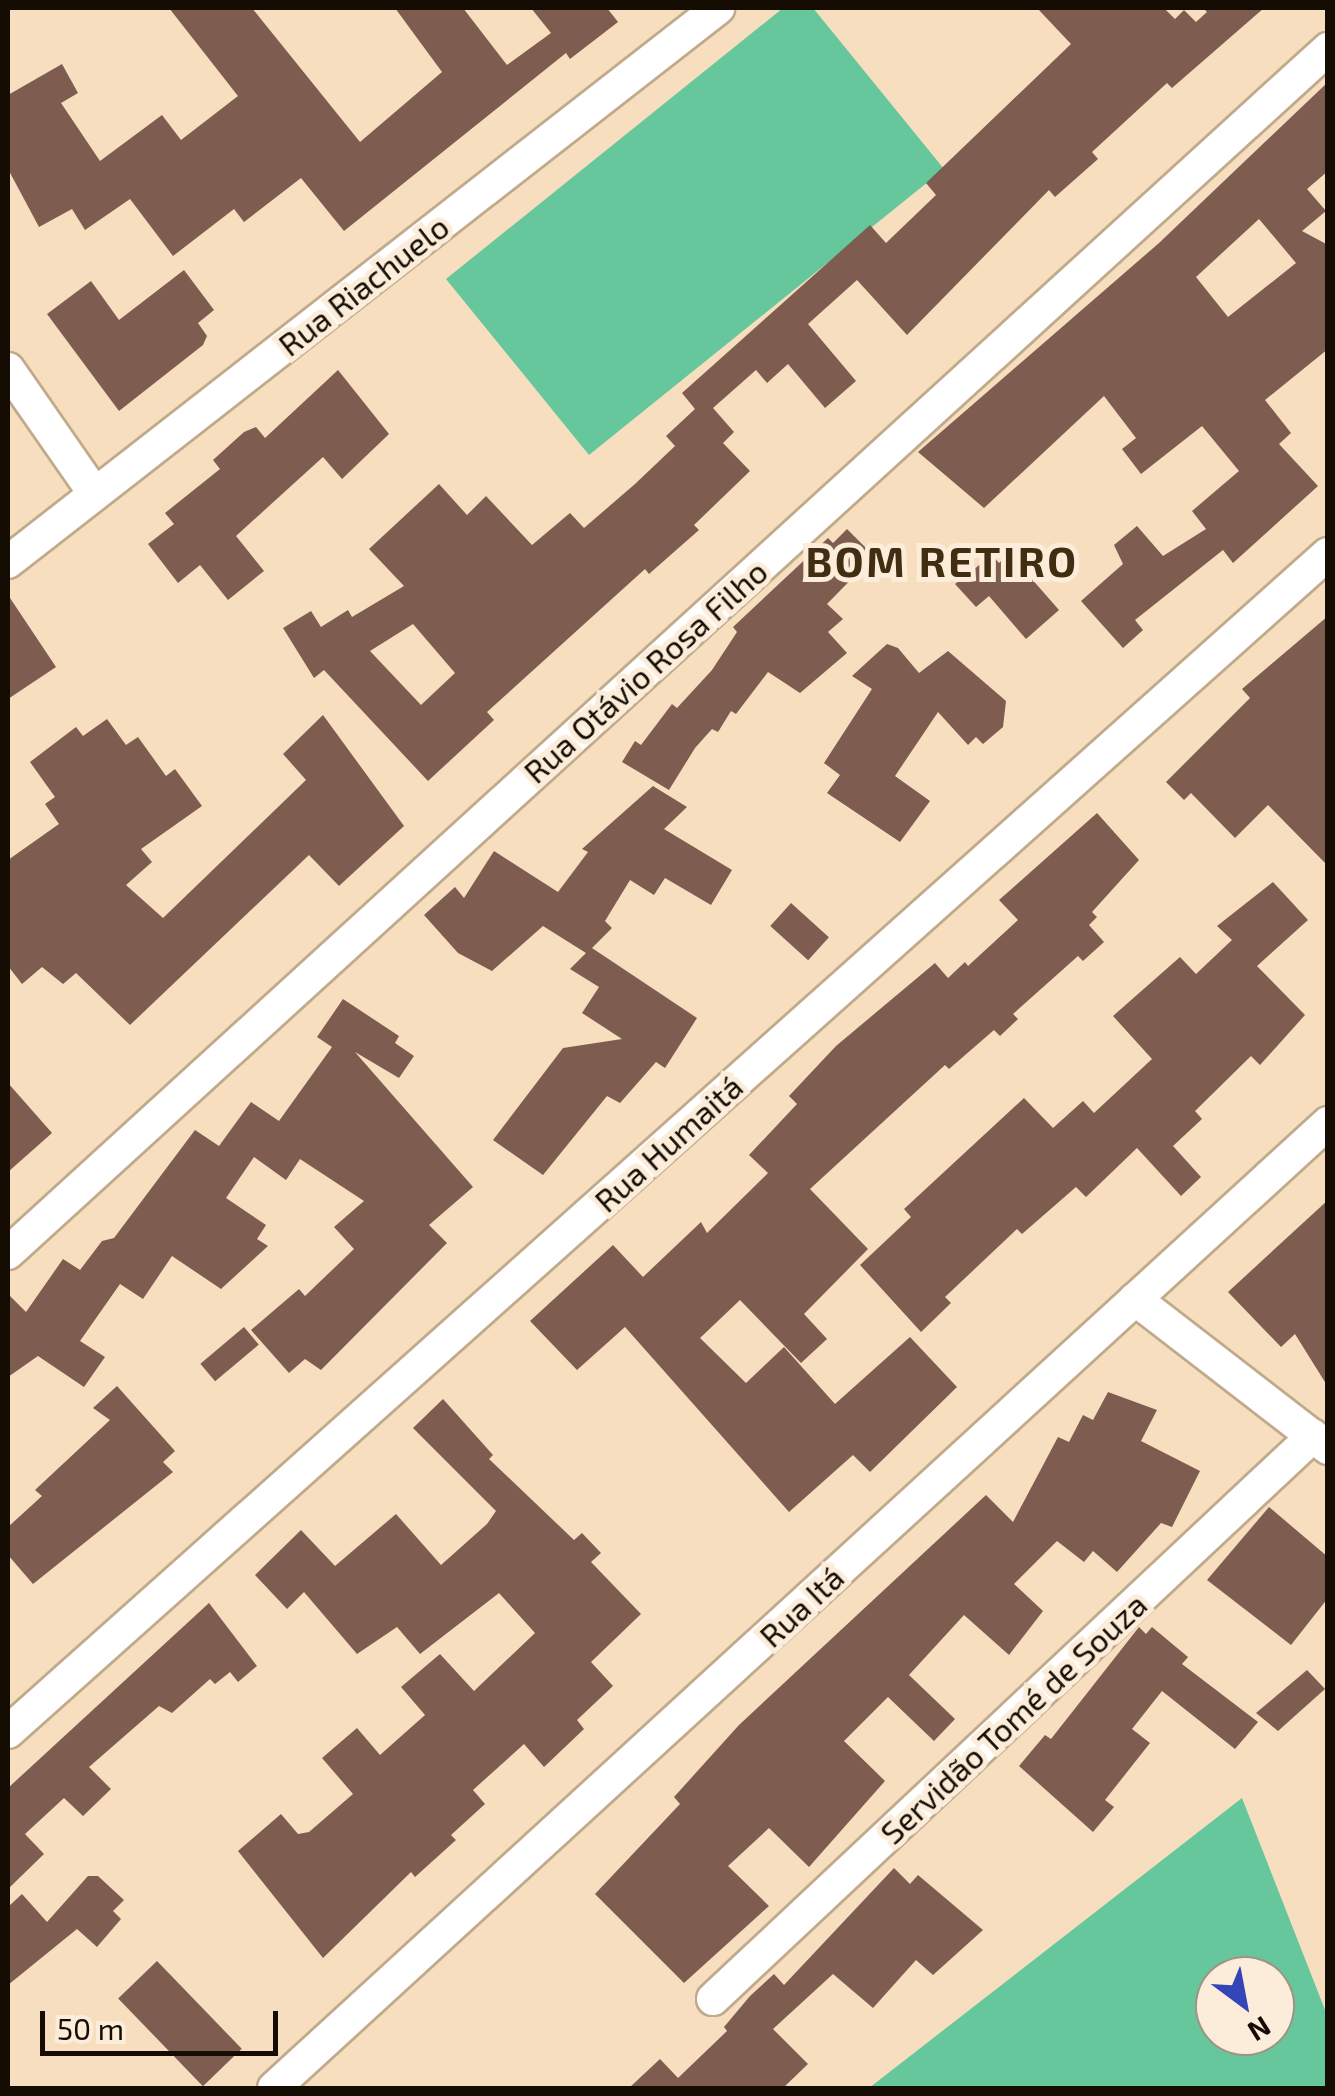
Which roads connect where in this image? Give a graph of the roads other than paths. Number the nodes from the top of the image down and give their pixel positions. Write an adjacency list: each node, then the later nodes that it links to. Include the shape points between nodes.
1 (718, 8): 4 (street, Rua Riachuelo)
2 (1328, 49): 8 (street, Rua Otávio Rosa Filho)
3 (8, 369): 4 (street)
4 (94, 494): 6 (street, Rua Riachuelo)
5 (1328, 554): 11 (street, Rua Humaitá)
6 (8, 562)
7 (1328, 1123): 9 (street, Rua Itá)
8 (8, 1253)
9 (1134, 1300): 10 (street); 13 (street, Rua Itá)
10 (1320, 1442): 12 (street, Servidão Tomé de Souza)
11 (8, 1732)
12 (713, 1999)
13 (274, 2088)

